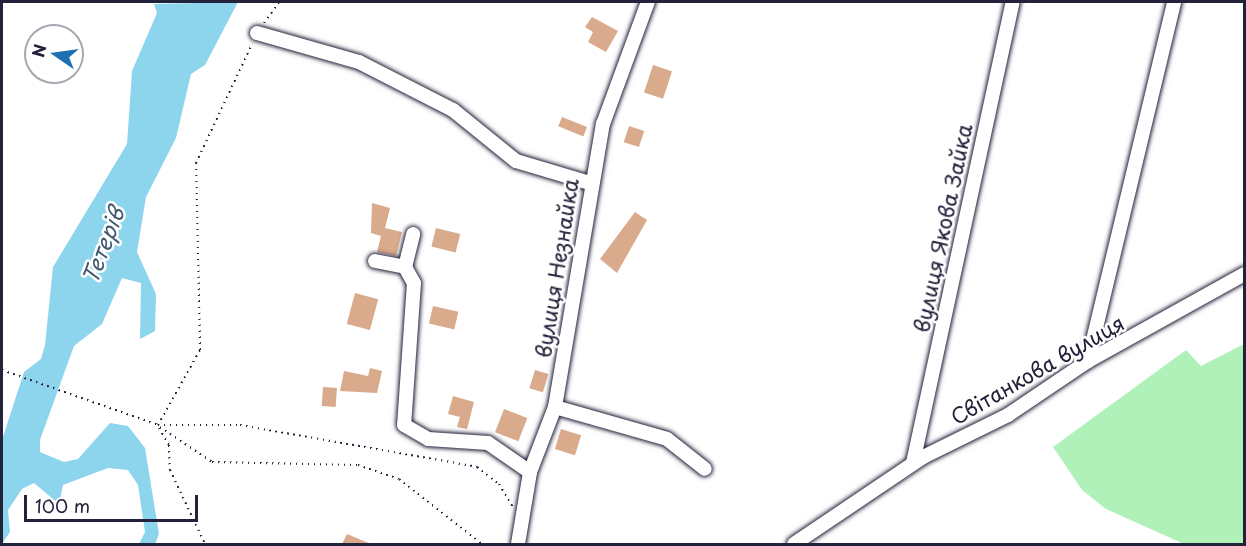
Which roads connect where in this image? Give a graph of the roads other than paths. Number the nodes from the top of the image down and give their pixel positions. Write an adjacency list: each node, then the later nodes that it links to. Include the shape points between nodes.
1 (648, 2): 5 (street, вулиця Незнайка, via 603,124)
2 (1013, 2): 12 (street, вулиця Якова Зайка)
3 (1174, 2): 10 (street)
4 (257, 33): 5 (street, via 359,62 453,110 516,161)
5 (590, 183): 11 (street, вулиця Незнайка)
6 (413, 234): 8 (street)
7 (375, 261): 8 (street)
8 (405, 267): 14 (street, via 414,290 404,425 428,439 488,443)
9 (1245, 274): 10 (street, Світанкова вулиця)
10 (1088, 361): 12 (street, Світанкова вулиця, via 1008,415)
11 (555, 406): 13 (street, via 667,439); 14 (street, вулиця Незнайка)
12 (913, 463): 16 (street, Світанкова вулиця)
13 (705, 469)
14 (530, 472): 15 (street, вулиця Незнайка)
15 (518, 544)
16 (794, 544)

